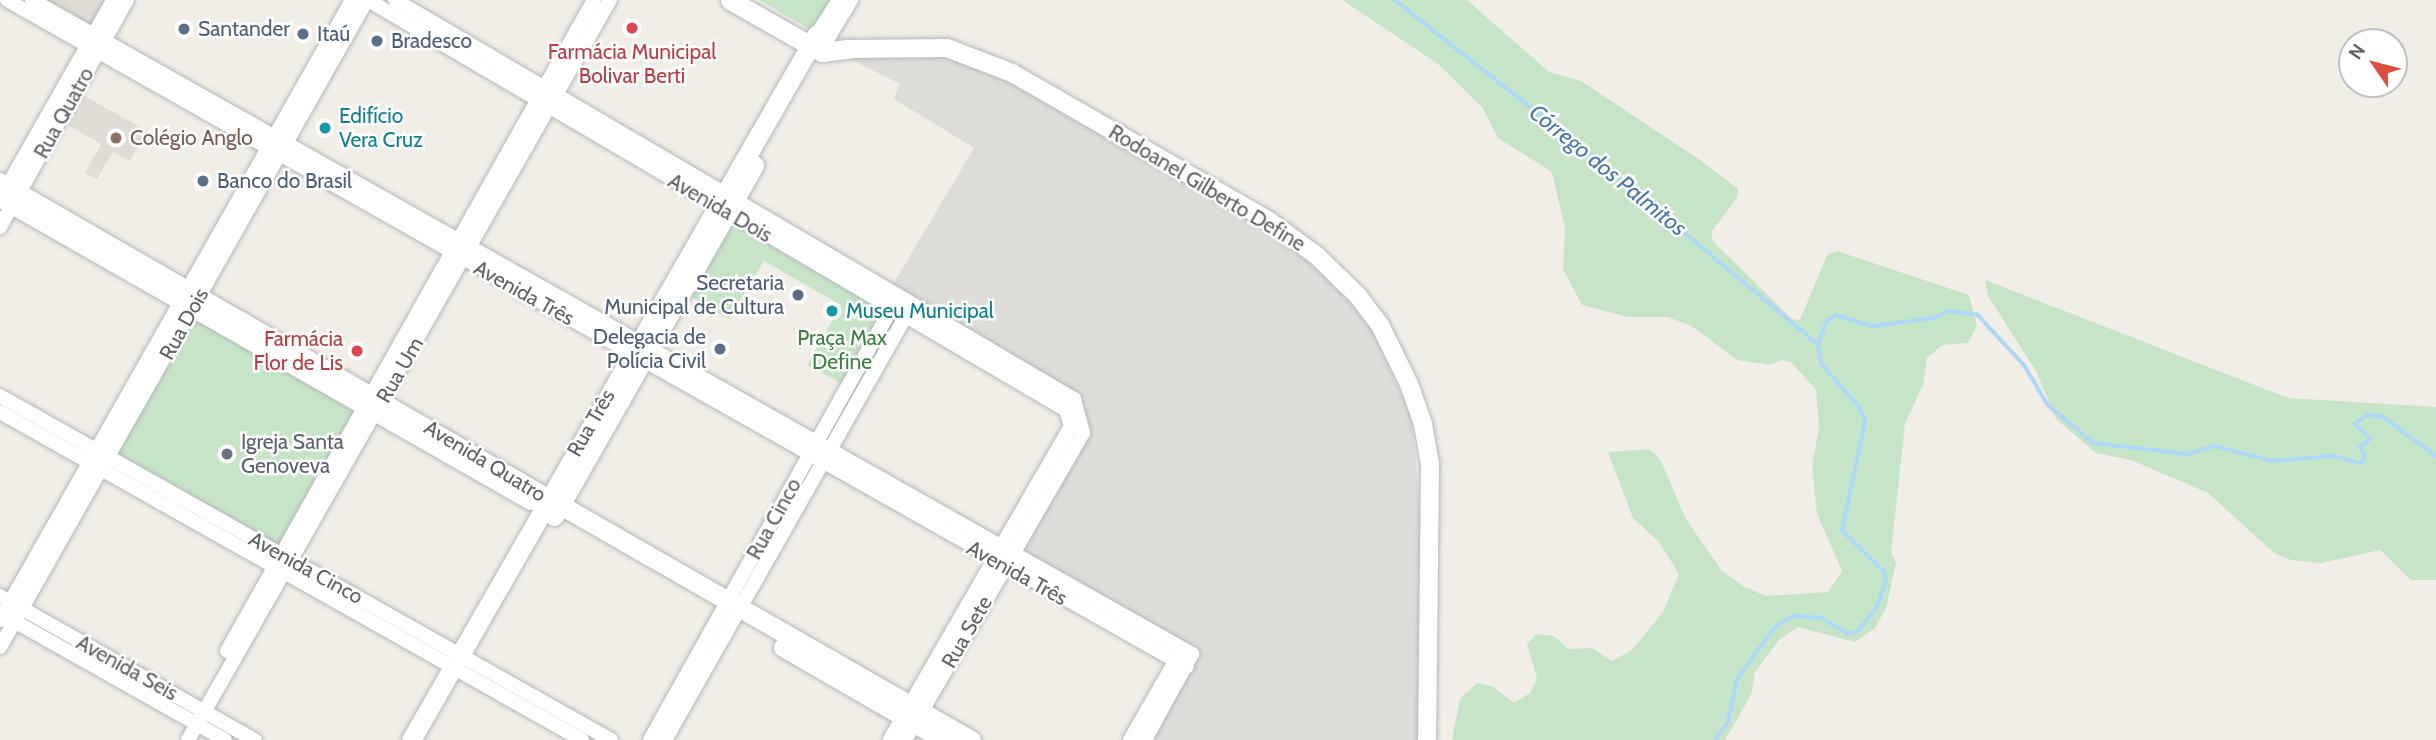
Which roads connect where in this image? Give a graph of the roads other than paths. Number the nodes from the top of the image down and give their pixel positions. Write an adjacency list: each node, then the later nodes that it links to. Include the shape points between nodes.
1 (8, 0): 14 (street, Avenida Três)
2 (32, 0): 14 (street, Avenida Três)
3 (113, 0): 14 (street, Rua Quatro)
4 (128, 0): 14 (street, Rua Quatro)
5 (352, 0): 18 (street, Rua Dois)
6 (368, 0): 17 (street, Avenida Dois); 18 (street, Rua Dois)
7 (395, 0): 17 (street, Avenida Dois)
8 (594, 0): 17 (street, Rua Um)
9 (610, 0): 17 (street, Rua Um)
10 (730, 0): 15 (main road)
11 (757, 0): 15 (main road)
12 (839, 0): 15 (street, Rua Três)
13 (851, 0): 15 (street, Rua Três)
14 (96, 43): 18 (street, Avenida Três); 19 (street, Rua Quatro)
15 (819, 43): 16 (main road, Rodoanel Gilberto Define); 20 (main road, Rua Três)
16 (848, 49): 61 (street, Rodoanel Gilberto Define, via 947,48 1012,73 1268,220 1317,256 1358,296 1401,365 1423,424 1430,464)
17 (546, 97): 20 (street, Avenida Dois); 22 (street, Rua Um)
18 (278, 146): 22 (street, Avenida Três); 23 (street, Rua Dois)
19 (6, 194): 21 (street, Rua Quatro); 23 (street, Avenida Quatro)
20 (725, 203): 24 (street, Avenida Dois); 26 (main road, Rua Três)
21 (0, 226)
22 (461, 250): 26 (street, Avenida Três); 28 (street, Rua Um)
23 (191, 300): 28 (street, Avenida Quatro); 33 (street, Rua Dois)
24 (894, 303): 25 (street, Avenida Dois); 31 (street)
25 (909, 311): 30 (street, Avenida Dois); 32 (street, Rua Cinco)
26 (640, 351): 31 (street, Avenida Três); 32 (street, Avenida Três); 34 (main road, Rua Três)
27 (0, 396): 33 (street, Avenida Cinco)
28 (373, 404): 34 (street, Avenida Quatro); 36 (street, Rua Um)
29 (0, 412): 33 (street, Avenida Cinco)
30 (1073, 416): 35 (street, Rua Sete, via 1083,433 1058,461)
31 (818, 442): 32 (street, Avenida Três)
32 (821, 456): 35 (street, Avenida Três); 37 (street, Avenida Três); 38 (street, Rua Cinco)
33 (99, 460): 36 (street, Avenida Cinco); 39 (street, Rua Dois)
34 (551, 507): 38 (main road, Avenida Quatro); 42 (main road, Rua Três)
35 (1007, 549): 37 (street, Rua Sete); 41 (street, Avenida Três)
36 (281, 563): 42 (street, Avenida Cinco); 44 (street, Rua Um)
37 (999, 563): 41 (street, Avenida Três); 45 (street, Rua Sete)
38 (731, 610): 43 (street, Rua Cinco); 45 (main road, Avenida Quatro)
39 (7, 611): 40 (street, Rua Dois); 44 (street, Avenida Seis)
40 (0, 648)
41 (1184, 658): 59 (street); 60 (street)
42 (462, 664): 51 (main road, Rua Três); 52 (main road, Rua Três); 53 (street, Avenida Cinco); 54 (street, Avenida Cinco)
43 (675, 709): 55 (street, Rua Cinco); 56 (street, Rua Cinco)
44 (197, 715): 47 (street, Rua Um); 48 (street, Rua Um); 49 (street, Avenida Seis); 50 (street, Avenida Seis)
45 (911, 719): 46 (main road, Avenida Quatro); 57 (street, Rua Sete); 58 (main road, Avenida Quatro)
46 (969, 739)
47 (178, 740)
48 (188, 740)
49 (225, 740)
50 (255, 740)
51 (411, 740)
52 (425, 740)
53 (582, 740)
54 (611, 740)
55 (650, 740)
56 (665, 740)
57 (890, 740)
58 (944, 740)
59 (1130, 740)
60 (1145, 740)
61 (1427, 740)

